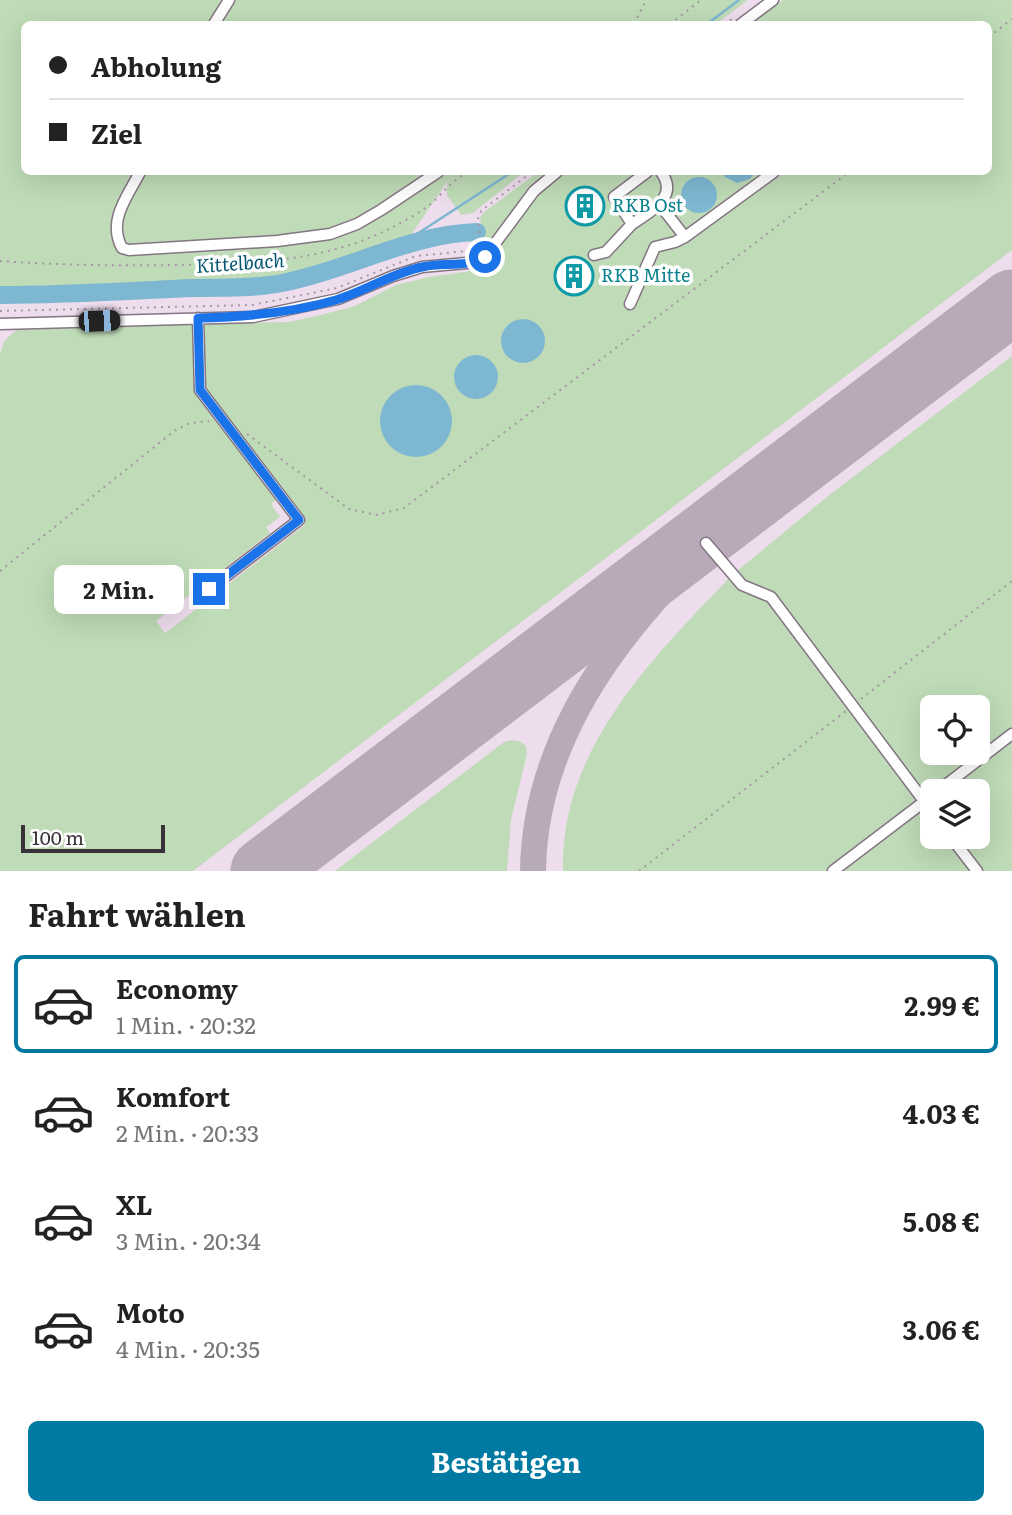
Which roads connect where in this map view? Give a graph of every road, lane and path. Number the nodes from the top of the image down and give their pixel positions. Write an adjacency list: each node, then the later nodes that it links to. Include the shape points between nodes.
1 (229, 0): 6 (lane)
2 (646, 0): 7 (path)
3 (701, 0): 8 (path)
4 (773, 0): 9 (lane)
5 (1012, 19): 10 (path)
6 (216, 21)
7 (636, 21)
8 (674, 21)
9 (745, 21)
10 (992, 35)
11 (138, 175): 12 (lane, via 116,223 118,241 129,250 330,234 357,224)
12 (434, 175)
13 (463, 175): 20 (path)
14 (528, 175): 26 (path, via 481,211 478,250 416,256 337,288 252,304)
15 (553, 175): 27 (lane, via 534,191 477,262 422,267 338,299 275,313)
16 (643, 175): 22 (lane, via 614,197)
17 (663, 175): 21 (lane, via 667,194)
18 (770, 175): 23 (lane)
19 (845, 175): 30 (path, via 404,508 377,514 349,509)
20 (435, 200)
21 (660, 205): 22 (lane); 23 (lane)
22 (632, 225): 24 (lane, via 606,252)
23 (685, 237): 25 (lane, via 655,247)
24 (594, 256)
25 (631, 304)
26 (0, 311)
27 (198, 318): 28 (lane); 29 (lane, via 200,390)
28 (0, 324)
29 (225, 423): 32 (path, via 198,421 174,430); 34 (lane, via 299,520)
30 (241, 430)
31 (706, 544): 35 (lane, via 742,585 771,597)
32 (0, 571)
33 (1012, 581): 35 (path)
34 (209, 589)
35 (852, 706): 38 (lane); 41 (path)
36 (1012, 734): 37 (lane)
37 (954, 779)
38 (920, 788)
39 (920, 804): 42 (lane)
40 (960, 849): 43 (lane)
41 (639, 871)
42 (833, 871)
43 (976, 871)

